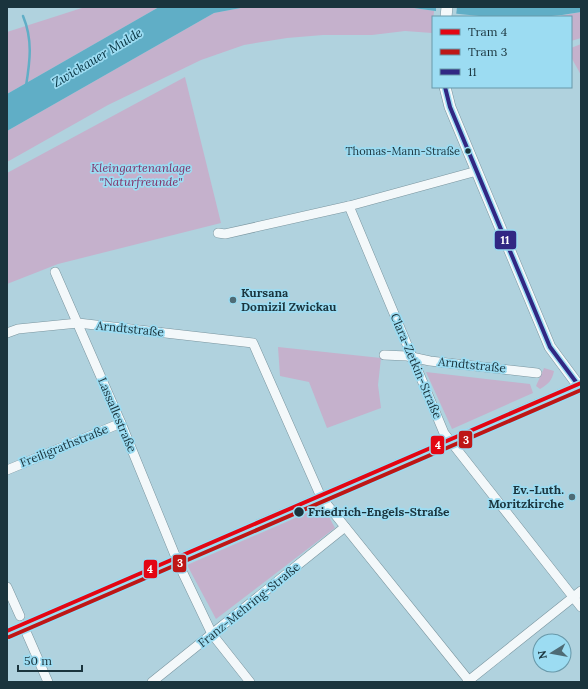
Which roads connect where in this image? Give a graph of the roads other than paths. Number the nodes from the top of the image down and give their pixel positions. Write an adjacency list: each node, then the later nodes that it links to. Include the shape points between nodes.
1 (445, 88): 2 (main road, via 450,107)
2 (477, 171): 3 (street); 11 (main road, via 550,347)
3 (349, 206): 4 (street, via 225,234); 9 (street, Clara-Zetkin-Straße)
4 (218, 233)
5 (55, 272): 6 (street, Lassallestraße)
6 (78, 323): 7 (street, Arndtstraße); 12 (street, Lassallestraße); 15 (street, Arndtstraße, via 253,343)
7 (7, 332)
8 (384, 355): 9 (street, Arndtstraße)
9 (412, 357): 10 (street, Arndtstraße); 13 (street, Clara-Zetkin-Straße)
10 (537, 372)
11 (580, 386): 13 (street)
12 (121, 423): 14 (street, Freiligrathstraße); 17 (street, Lassallestraße)
13 (450, 442): 15 (street); 21 (street, Clara-Zetkin-Straße)
14 (7, 470)
15 (321, 497): 16 (street); 17 (street)
16 (345, 527): 26 (street, Franz-Mehring-Straße); 30 (street)
17 (177, 560): 24 (street)
18 (181, 569): 26 (street)
19 (7, 587): 23 (street)
20 (581, 591): 21 (street)
21 (574, 597): 22 (street, Clara-Zetkin-Straße); 30 (street)
22 (581, 606)
23 (20, 616)
24 (7, 633)
25 (27, 634): 27 (street)
26 (212, 634): 28 (street, Franz-Mehring-Straße); 29 (street)
27 (48, 682)
28 (152, 682)
29 (250, 682)
30 (468, 682)

